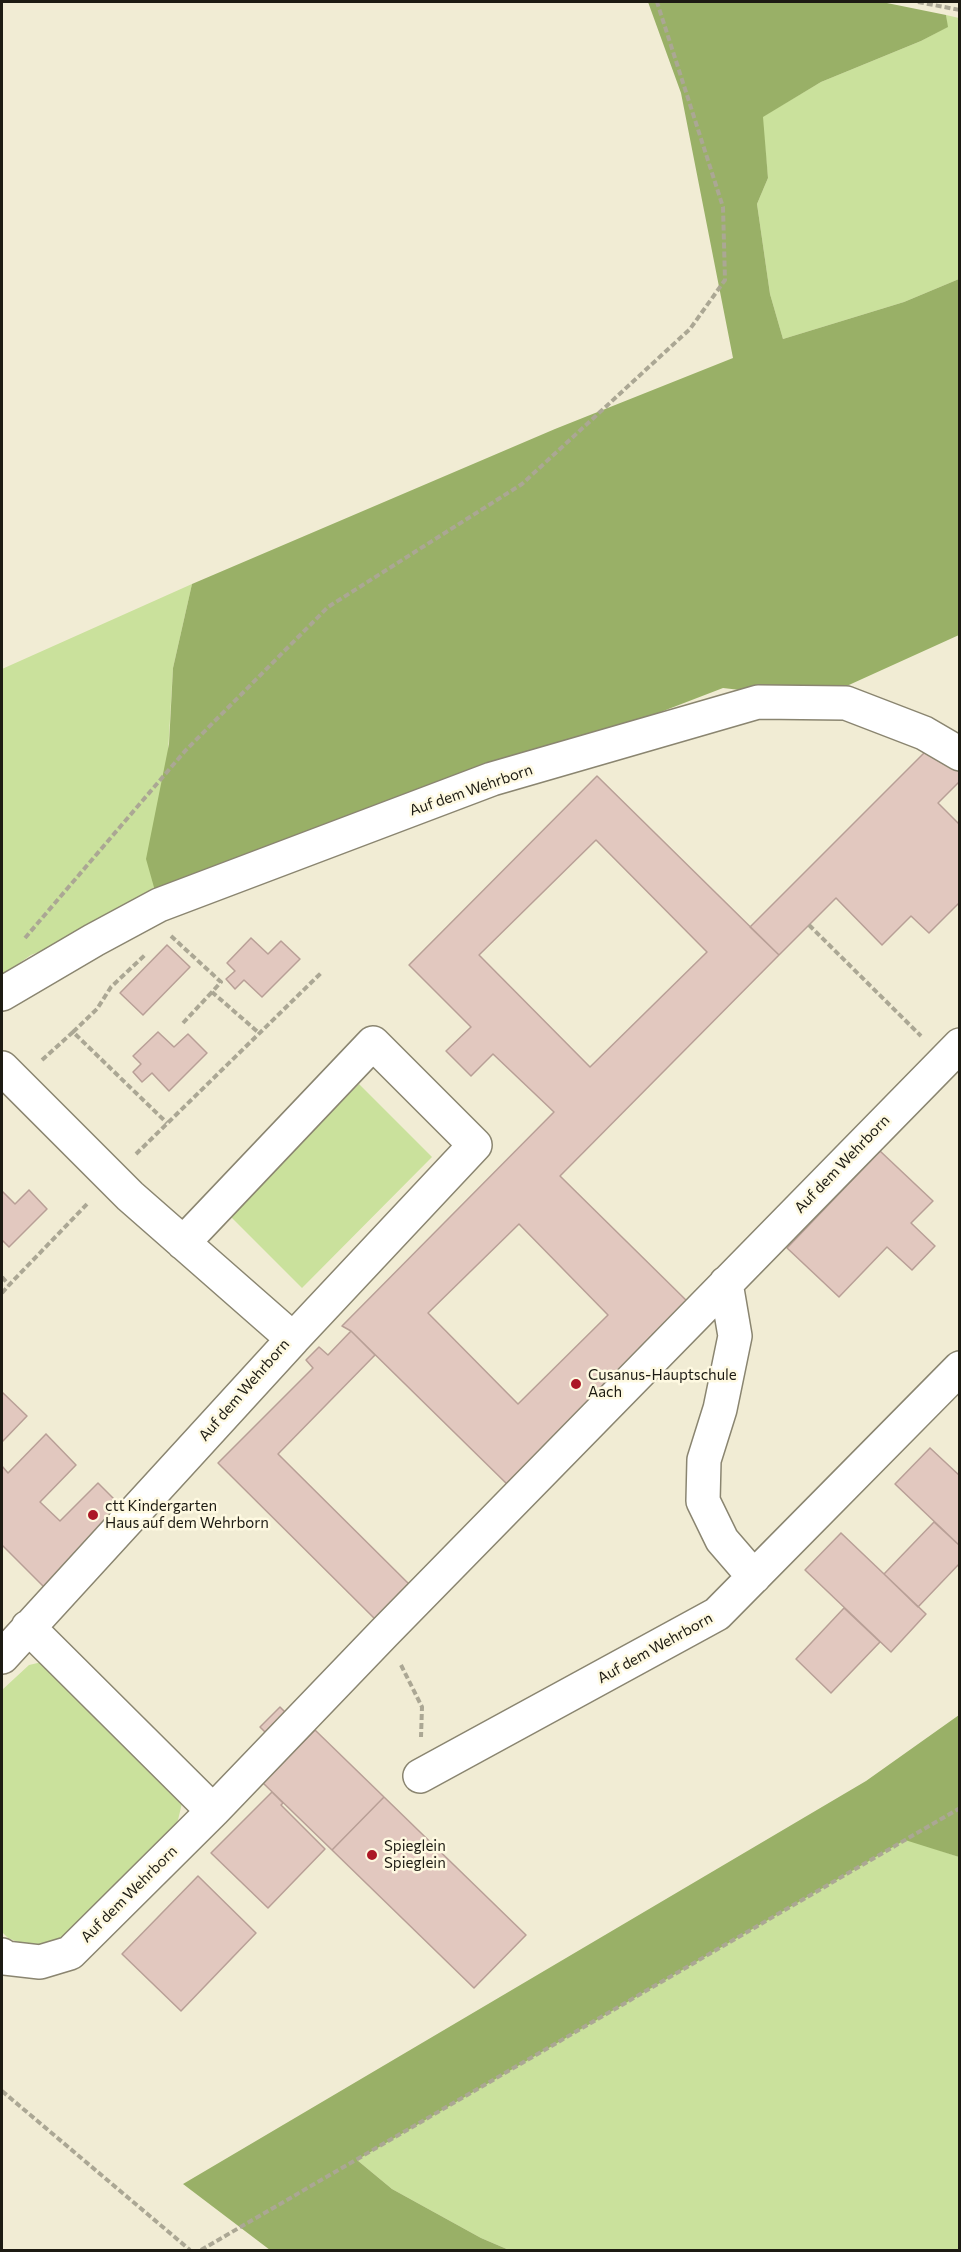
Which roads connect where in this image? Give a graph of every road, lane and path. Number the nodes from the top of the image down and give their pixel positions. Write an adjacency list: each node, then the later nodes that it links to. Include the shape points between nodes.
1 (657, 2): 7 (path, via 723,207 725,280 690,329 522,484 328,607 184,751)
2 (918, 2): 3 (path)
3 (960, 10)
4 (960, 754): 11 (street, Auf dem Wehrborn, via 924,733 846,703 758,702 492,779 159,905)
5 (808, 926): 15 (path)
6 (169, 933): 10 (path, via 221,982)
7 (24, 939)
8 (152, 949): 13 (path, via 111,987 97,1009)
9 (322, 972): 14 (path)
10 (212, 992): 12 (path); 14 (path)
11 (2, 994)
12 (183, 1023)
13 (73, 1032): 16 (path); 17 (path)
14 (259, 1034): 17 (path)
15 (952, 1053): 21 (street, Auf dem Wehrborn)
16 (9, 1075): 18 (street, Auf dem Wehrborn)
17 (167, 1123): 18 (path)
18 (112, 1178): 19 (street, Auf dem Wehrborn); 22 (path)
19 (183, 1243): 24 (street, Auf dem Wehrborn); 24 (street, via 373,1043 475,1145)
20 (2, 1278): 22 (path)
21 (726, 1283): 26 (street, via 735,1336 720,1409 704,1460 703,1501 722,1540); 28 (street, Auf dem Wehrborn)
22 (9, 1285): 23 (path)
23 (2, 1293)
24 (293, 1339): 27 (street, Auf dem Wehrborn)
25 (960, 1368): 26 (street, Auf dem Wehrborn)
26 (754, 1577): 30 (street, Auf dem Wehrborn, via 717,1614)
27 (28, 1627): 29 (street, Auf dem Wehrborn); 32 (street)
28 (384, 1633): 30 (path, via 422,1707); 32 (street, Auf dem Wehrborn)
29 (2, 1657)
30 (420, 1776)
31 (960, 1808): 36 (path)
32 (213, 1811): 33 (street, Auf dem Wehrborn, via 70,1953 40,1962)
33 (2, 1955)
34 (2, 2091): 35 (path)
35 (190, 2250)
36 (201, 2250)

